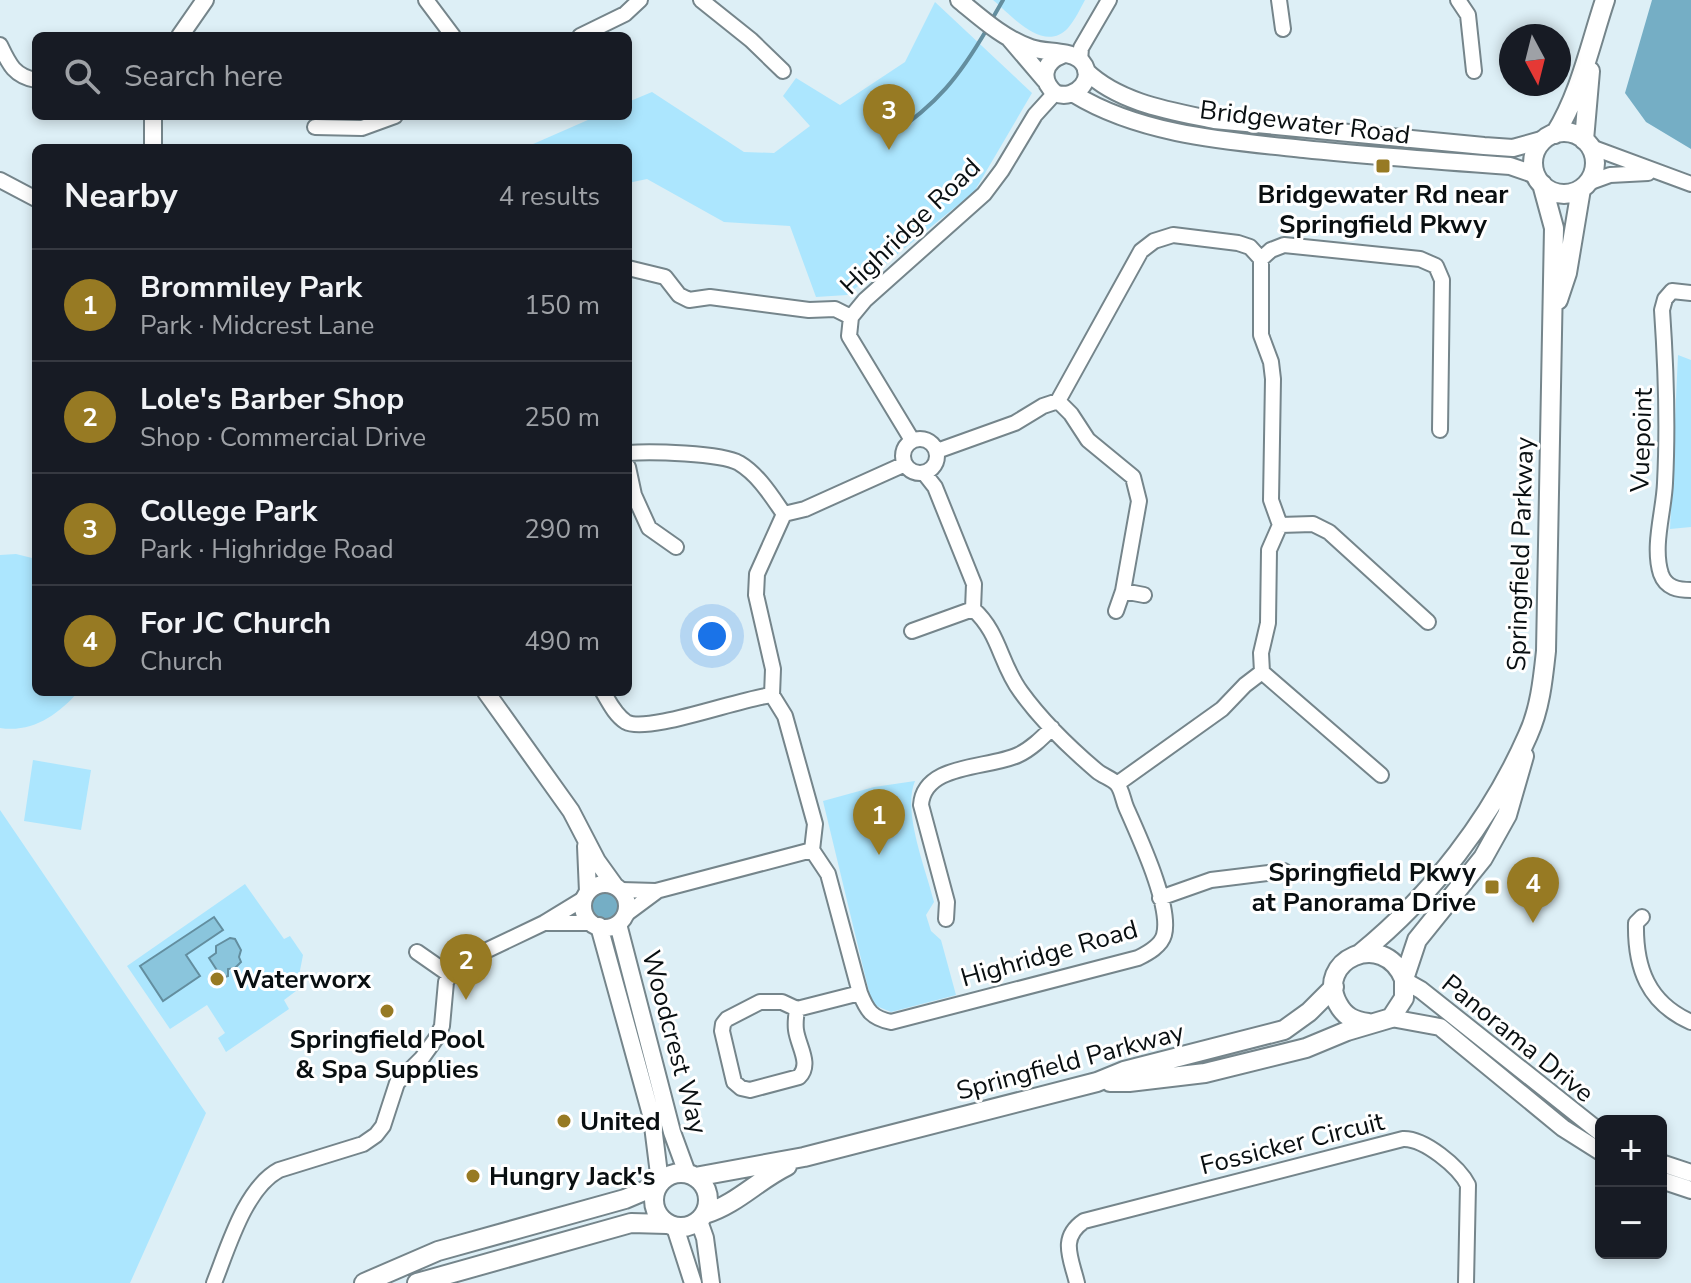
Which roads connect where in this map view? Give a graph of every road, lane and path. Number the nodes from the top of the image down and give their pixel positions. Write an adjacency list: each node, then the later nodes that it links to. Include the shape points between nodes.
1 (205, 0): 11 (street)
2 (426, 0): 12 (street)
3 (640, 0): 13 (street, via 625,14)
4 (701, 0): 17 (street)
5 (1109, 0): 16 (street)
6 (1279, 0): 10 (street)
7 (1458, 0): 18 (street, via 1468,15)
8 (964, 4): 14 (street, Bridgewater Road)
9 (1602, 8): 25 (main road, via 1566,117); 27 (main road, via 1590,71)
10 (1283, 29)
11 (183, 32)
12 (450, 32)
13 (588, 32)
14 (1009, 38): 16 (street, Bridgewater Road); 20 (street, Bridgewater Road)
15 (0, 45): 19 (street, via 9,66)
16 (1076, 58): 20 (street, via 1050,61 1045,73); 21 (street, via 1084,85); 25 (street, Bridgewater Road, via 1098,83 1130,98 1214,120 1513,148)
17 (783, 71)
18 (1474, 71)
19 (32, 79)
20 (1050, 86): 21 (street); 37 (street, Highridge Road, via 984,194)
21 (1074, 94): 30 (street, Bridgewater Road, via 1148,125 1235,142 1510,166)
22 (153, 120): 26 (street)
23 (384, 120): 24 (street, via 362,128)
24 (315, 127)
25 (1550, 136): 27 (main road, via 1567,133); 30 (main road, via 1534,158)
26 (153, 144)
27 (1587, 144): 28 (street); 32 (main road, via 1595,165)
28 (1656, 173): 31 (street); 32 (street, via 1610,175)
29 (0, 180): 33 (street)
30 (1539, 180): 32 (main road, via 1560,194); 38 (main road, Springfield Parkway, via 1554,228)
31 (1691, 184)
32 (1584, 186): 38 (main road, Springfield Parkway)
33 (32, 197)
34 (1261, 259): 39 (street, via 1238,243 1173,235 1154,241 1141,251); 40 (street, via 1284,245 1420,259 1436,266 1442,280); 48 (street, via 1261,335 1273,379 1271,500)
35 (632, 269): 37 (street, via 665,277 689,300 710,297 835,309)
36 (1691, 293): 50 (street, Vuepoint, via 1672,291 1662,310 1668,398 1657,558 1669,585)
37 (851, 317): 41 (street, Highridge Road, via 849,336)
38 (1552, 334): 63 (main road, Springfield Parkway, via 1546,651)
39 (1058, 401): 42 (street); 51 (street, via 1088,440 1133,477 1139,501)
40 (1440, 430)
41 (912, 440): 42 (street, via 927,439); 44 (street, via 903,451)
42 (937, 451): 45 (street, via 935,464)
43 (632, 453): 47 (street, via 655,450 737,461 754,474)
44 (905, 464): 45 (street); 47 (street)
45 (924, 473): 53 (street, via 935,487 974,584)
46 (632, 486): 49 (street, via 649,528)
47 (784, 514): 58 (street, via 757,574 759,615 773,669)
48 (1280, 525): 55 (street, via 1313,524 1329,532); 57 (street, via 1269,550)
49 (676, 547)
50 (1691, 590)
51 (1123, 591): 52 (street); 54 (street)
52 (1144, 595)
53 (973, 609): 56 (street); 62 (street, Highridge Road, via 994,632 1015,685)
54 (1116, 611)
55 (1428, 622)
56 (912, 631)
57 (1262, 672): 65 (street); 66 (street, via 1222,709)
58 (772, 695): 61 (street, via 639,726 626,722); 68 (street, via 785,716 815,824)
59 (488, 696): 64 (street)
60 (500, 696): 64 (street)
61 (606, 696)
62 (1052, 728): 66 (street, Highridge Road); 76 (street, via 1018,755 926,784 921,805 947,902)
63 (1529, 734): 80 (main road, Springfield Parkway, via 1479,825 1419,899); 82 (main road, via 1507,815 1483,858 1417,940)
64 (525, 744): 67 (street)
65 (1381, 775)
66 (1117, 784): 73 (street, Highridge Road)
67 (583, 834): 70 (street); 72 (street)
68 (812, 850): 71 (street); 84 (street, Highridge Road, via 828,874)
69 (1284, 871): 73 (street, via 1211,880)
70 (618, 888): 71 (street); 72 (street, via 601,884); 75 (street, via 627,902)
71 (656, 891): 75 (street)
72 (586, 895): 77 (street); 78 (street, via 584,912)
73 (1160, 898): 84 (street, Highridge Road, via 1164,936 1138,958 891,1022 867,1011)
74 (1642, 917): 87 (street, via 1636,923 1636,952 1648,986 1660,1002)
75 (621, 919): 78 (street, via 609,927); 95 (street, Woodcrest Way, via 672,1132)
76 (946, 919)
77 (544, 923): 78 (street); 81 (street, via 460,963)
78 (595, 925): 97 (street, Woodcrest Way, via 652,1118)
79 (417, 952): 81 (street)
80 (1361, 953): 82 (main road, via 1387,957); 83 (main road, via 1338,969)
81 (450, 975): 101 (street, via 442,1026 422,1058 397,1083 383,1126 363,1144 267,1177 253,1194)
82 (1404, 980): 86 (main road, via 1404,998); 90 (street, Panorama Drive)
83 (1334, 987): 88 (main road, via 1344,1014); 89 (main road, Springfield Parkway, via 1284,1030)
84 (860, 993): 85 (street)
85 (797, 1009): 85 (street, via 782,1002 760,1002 723,1024 734,1082 741,1088 750,1090 804,1072)
86 (1391, 1018): 88 (main road); 91 (street, Panorama Drive, via 1440,1027)
87 (1691, 1022)
88 (1368, 1023): 89 (main road, via 1306,1048 1205,1073)
89 (1097, 1082): 92 (main road, Springfield Parkway)
90 (1595, 1128)
91 (1595, 1148)
92 (804, 1157): 95 (main road, Springfield Parkway); 99 (main road, Springfield Parkway)
93 (1667, 1165): 94 (street)
94 (1691, 1173)
95 (691, 1175): 97 (main road, via 668,1176); 99 (main road, via 706,1189 708,1206)
96 (1667, 1182): 98 (street)
97 (659, 1184): 100 (main road, via 656,1213); 102 (main road, via 625,1199 438,1251)
98 (1691, 1190)
99 (702, 1217): 100 (main road, via 684,1227); 105 (street)
100 (671, 1225): 103 (main road, via 631,1223); 104 (street)
101 (214, 1283)
102 (364, 1283)
103 (417, 1283)
104 (693, 1283)
105 (711, 1283)
106 (1077, 1283): 107 (street, Fossicker Circuit, via 1068,1236 1084,1221 1413,1138 1463,1175 1468,1185)
107 (1466, 1283)

